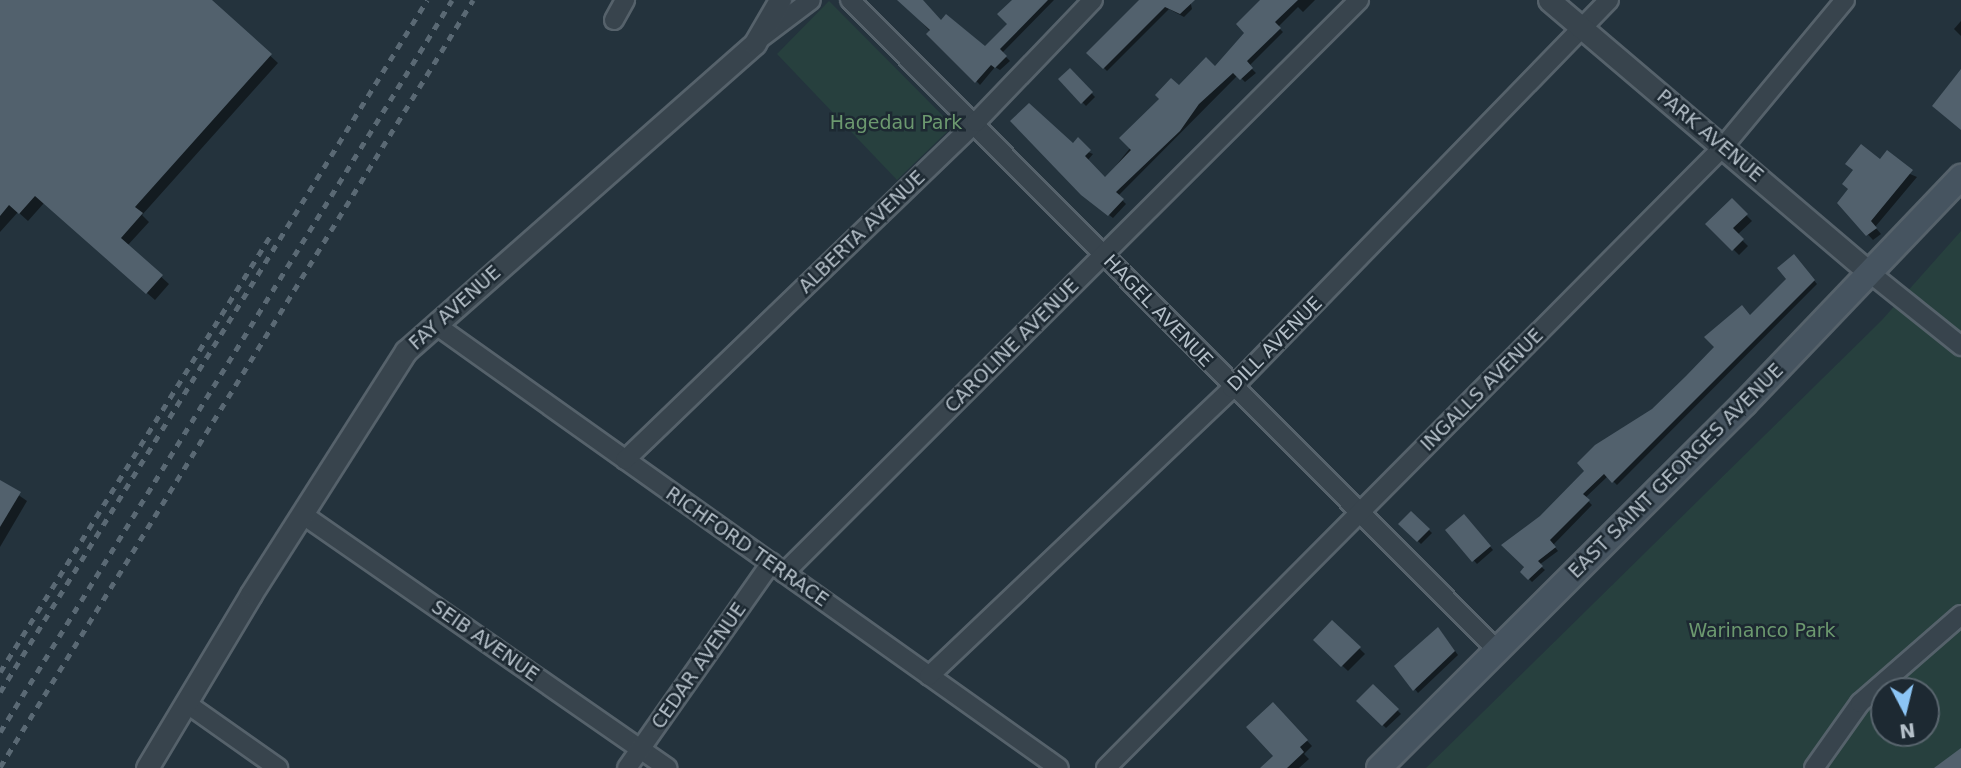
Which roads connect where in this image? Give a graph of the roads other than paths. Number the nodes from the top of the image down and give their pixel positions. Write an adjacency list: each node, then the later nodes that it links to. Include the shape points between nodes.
1 (625, 0): 10 (street)
2 (780, 0): 12 (street)
3 (811, 0): 12 (street, FAY AVENUE)
4 (850, 0): 13 (street, HAGEL AVENUE)
5 (1093, 0): 13 (street, ALBERTA AVENUE)
6 (1359, 0): 16 (street, CAROLINE AVENUE)
7 (1549, 0): 11 (street, PARK AVENUE)
8 (1609, 0): 11 (street, DILL AVENUE)
9 (1845, 0): 14 (street, INGALLS AVENUE)
10 (614, 20)
11 (1584, 30): 14 (street, PARK AVENUE); 20 (street, DILL AVENUE)
12 (755, 43): 18 (street, FAY AVENUE)
13 (976, 122): 16 (street, HAGEL AVENUE); 21 (street, ALBERTA AVENUE)
14 (1723, 146): 17 (street, PARK AVENUE); 22 (street, INGALLS AVENUE)
15 (1961, 177): 17 (main road, EAST SAINT GEORGES AVENUE)
16 (1103, 254): 20 (street, HAGEL AVENUE); 24 (street, CAROLINE AVENUE)
17 (1870, 273): 19 (street); 26 (main road, EAST SAINT GEORGES AVENUE)
18 (436, 326): 21 (street, RICHFORD TERRACE); 23 (street, FAY AVENUE, via 406,351)
19 (1961, 346)
20 (1232, 388): 22 (street, HAGEL AVENUE); 27 (street, DILL AVENUE)
21 (625, 460): 24 (street, RICHFORD TERRACE)
22 (1363, 511): 26 (street, HAGEL AVENUE); 36 (street, INGALLS AVENUE)
23 (302, 514): 28 (street, FAY AVENUE); 29 (street, SEIB AVENUE)
24 (777, 568): 27 (street, RICHFORD TERRACE); 29 (street, CEDAR AVENUE)
25 (1961, 615): 37 (street, via 1860,703)
26 (1497, 650): 30 (main road, EAST SAINT GEORGES AVENUE)
27 (929, 676): 35 (street, RICHFORD TERRACE)
28 (186, 703): 31 (street, FAY AVENUE); 32 (street)
29 (640, 749): 33 (street, CEDAR AVENUE); 34 (street, SEIB AVENUE)
30 (1383, 764)
31 (147, 768)
32 (278, 768)
33 (627, 768)
34 (667, 768)
35 (1059, 768)
36 (1106, 768)
37 (1814, 768)

